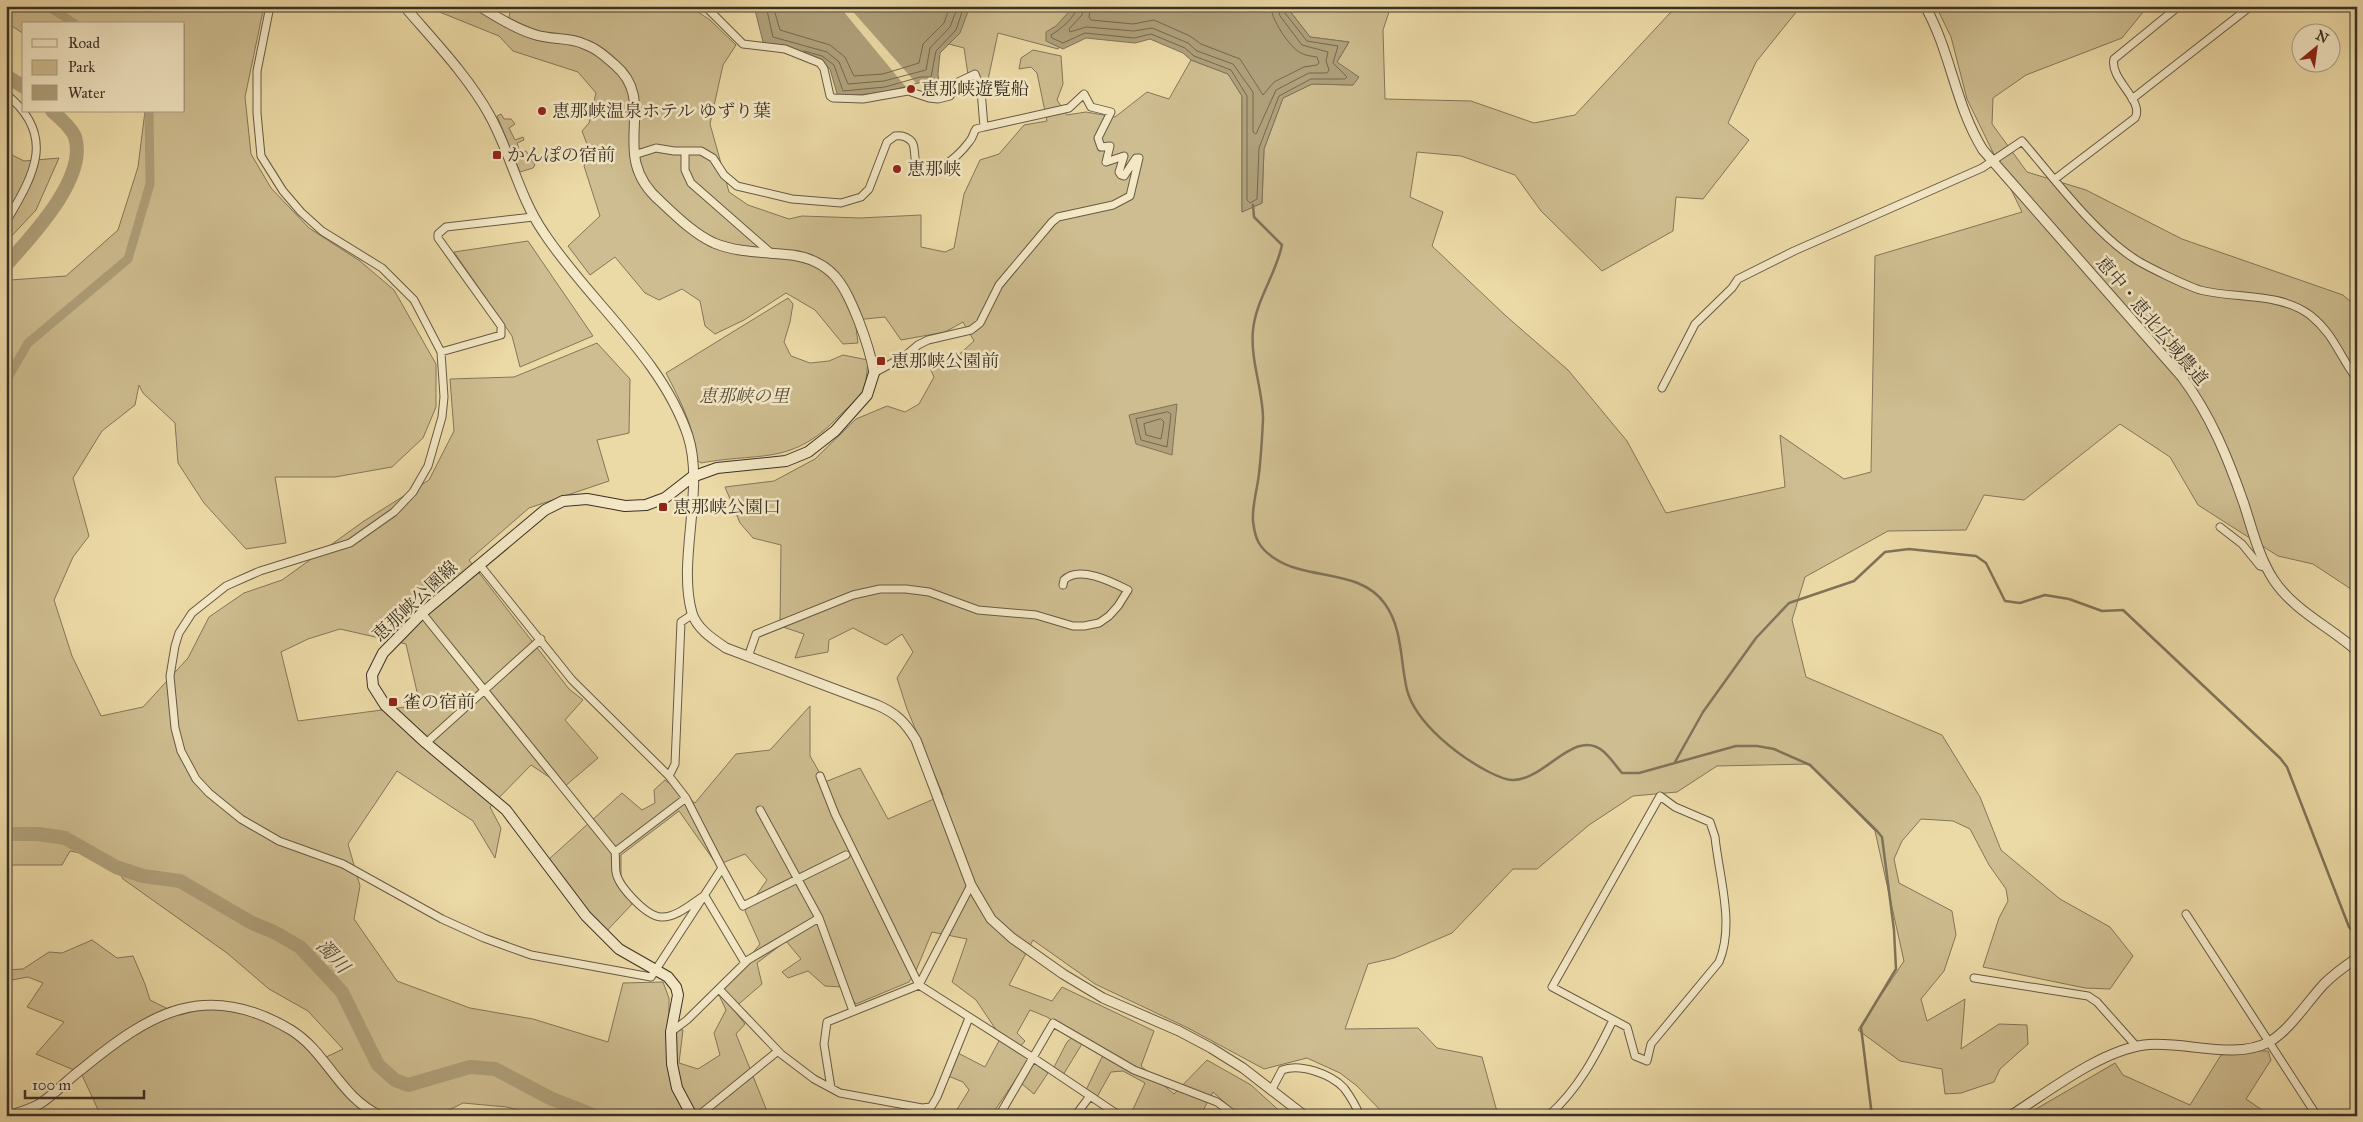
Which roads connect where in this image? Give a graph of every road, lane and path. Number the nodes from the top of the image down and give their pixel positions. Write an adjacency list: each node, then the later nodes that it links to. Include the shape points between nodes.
1 (270, 6): 20 (street, via 257,71 261,156 301,212 322,231 396,280 414,300)
2 (404, 6): 17 (street, via 482,102 498,130)
3 (479, 6): 14 (street, via 528,32 584,43 617,66 629,81 634,95)
4 (705, 6): 12 (street, via 743,44 784,50 820,63 833,98 863,99 908,91 938,99 950,96 958,82 975,74 981,90)
5 (1925, 6): 15 (street, 恵中・恵北広域農道, via 1940,33 1962,107 1975,138)
6 (2179, 6): 9 (street, via 2114,59 2113,69)
7 (2251, 6): 9 (street)
8 (6, 94): 10 (street)
9 (2132, 99): 16 (street, via 2137,110 2135,118)
10 (22, 110)
11 (24, 112): 18 (street, via 38,152 31,178)
12 (984, 127): 13 (street, via 976,129 968,144 932,172 917,164 910,140 894,136 887,142 869,189 861,197 841,204 792,199 737,186 707,154); 21 (street, via 1069,108 1084,94 1091,107 1111,112 1098,138 1101,147 1110,146 1106,162 1124,156 1119,172 1124,176 1136,158 1140,158 1133,190 1130,196 1113,205 1058,217 999,285 980,322 971,330 918,344 905,356)
13 (685, 151): 14 (street, via 656,148); 19 (street, via 685,170 691,183)
14 (634, 155): 19 (street, via 639,176 649,191 704,237 725,246)
15 (1992, 162): 16 (street, via 2022,141); 23 (street, via 1786,254 1738,279 1695,324); 27 (street, 恵中・恵北広域農道, via 2157,346 2192,390 2226,452)
16 (2055, 179): 22 (street, via 2104,234 2132,258 2198,289 2268,299 2309,314 2330,333)
17 (533, 217): 20 (street, via 446,227 438,234 501,326 501,335); 24 (street, via 662,385 688,436)
18 (6, 222)
19 (772, 254): 21 (street, via 812,260 842,283 870,353)
20 (441, 352): 50 (street, via 442,417 428,466 413,492 394,512 350,543 260,571 214,594 192,613 179,633 170,676 175,728 182,751 196,778 241,820 279,841 343,864 442,919 531,955 651,977)
21 (874, 373): 24 (main road, 恵那峡公園線, via 867,396 835,431 808,452 786,461 717,468)
22 (2357, 379)
23 (1662, 388)
24 (692, 477): 26 (main road, 恵那峡公園線, via 665,498 646,505 625,506 587,499 563,501 546,510); 30 (street, via 688,581)
25 (2220, 526): 27 (street, via 2242,544 2260,566)
26 (478, 564): 29 (main road, 恵那峡公園線); 31 (street)
27 (2267, 568): 32 (street, 恵中・恵北広域農道, via 2299,609)
28 (1063, 585): 33 (street, via 1071,575 1098,576 1128,590 1118,606 1099,623 1073,626 1036,615 978,610 929,592 880,589 853,594 756,634)
29 (422, 613): 34 (street); 35 (main road, 恵那峡公園線, via 383,653 372,675 373,686 385,705)
30 (692, 614): 33 (street, via 705,633 726,648); 36 (street, via 680,622 675,764)
31 (541, 639): 34 (street); 36 (street, via 572,680)
32 (2357, 651)
33 (748, 657): 44 (street, via 877,705 904,721 916,740)
34 (484, 690): 35 (street); 40 (street)
35 (426, 744): 50 (main road, 恵那峡公園線, via 506,810 586,916 619,949)
36 (669, 776): 38 (street)
37 (820, 776): 52 (street)
38 (686, 798): 40 (street); 42 (street)
39 (760, 810): 43 (street)
40 (616, 852): 45 (street, via 616,873 621,883 652,914 662,917 676,914)
41 (846, 856): 43 (street)
42 (722, 868): 43 (street, via 743,906); 45 (street)
43 (798, 878): 47 (street)
44 (971, 885): 52 (street); 63 (street, via 991,919 1063,974 1102,998 1211,1048)
45 (705, 896): 49 (street); 50 (street)
46 (2186, 914): 58 (street)
47 (819, 918): 49 (street); 54 (street)
48 (2357, 958): 58 (street, via 2325,983)
49 (745, 963): 53 (street)
50 (657, 970): 57 (main road, 恵那峡公園線, via 668,977 678,995)
51 (1974, 978): 59 (street, via 2088,996)
52 (919, 985): 54 (street); 55 (street)
53 (719, 989): 57 (street); 60 (street)
54 (853, 1011): 62 (street, via 827,1022 824,1029)
55 (969, 1018): 61 (street); 62 (street, via 931,1107 840,1093)
56 (1613, 1020): 56 (street, via 1627,1027 1635,1056 1647,1061 1651,1044 1719,962 1724,950 1724,910 1715,837 1710,822 1675,807 1660,796 1552,987); 75 (street, via 1577,1084)
57 (671, 1032): 67 (main road, 恵那峡公園線, via 672,1064 678,1088)
58 (2269, 1042): 59 (street, via 2242,1049 2170,1044); 77 (street)
59 (2136, 1047): 76 (street, via 2087,1067)
60 (778, 1051): 62 (street); 68 (street)
61 (1032, 1057): 64 (street); 69 (street); 72 (street, via 1053,1023 1134,1070 1217,1102)
62 (831, 1088)
63 (1272, 1089): 73 (street); 74 (street, via 1282,1070 1292,1066 1317,1072 1344,1088)
64 (1090, 1096): 70 (street); 71 (street)
65 (9, 1116): 66 (street, via 40,1103 113,1043 149,1020 172,1011 223,1005 250,1011 293,1031 314,1049 357,1102)
66 (381, 1116)
67 (692, 1116)
68 (698, 1116)
69 (999, 1116)
70 (1075, 1116)
71 (1120, 1116)
72 (1236, 1116)
73 (1305, 1116)
74 (1360, 1116)
75 (1548, 1116)
76 (2010, 1116)
77 (2318, 1116)

